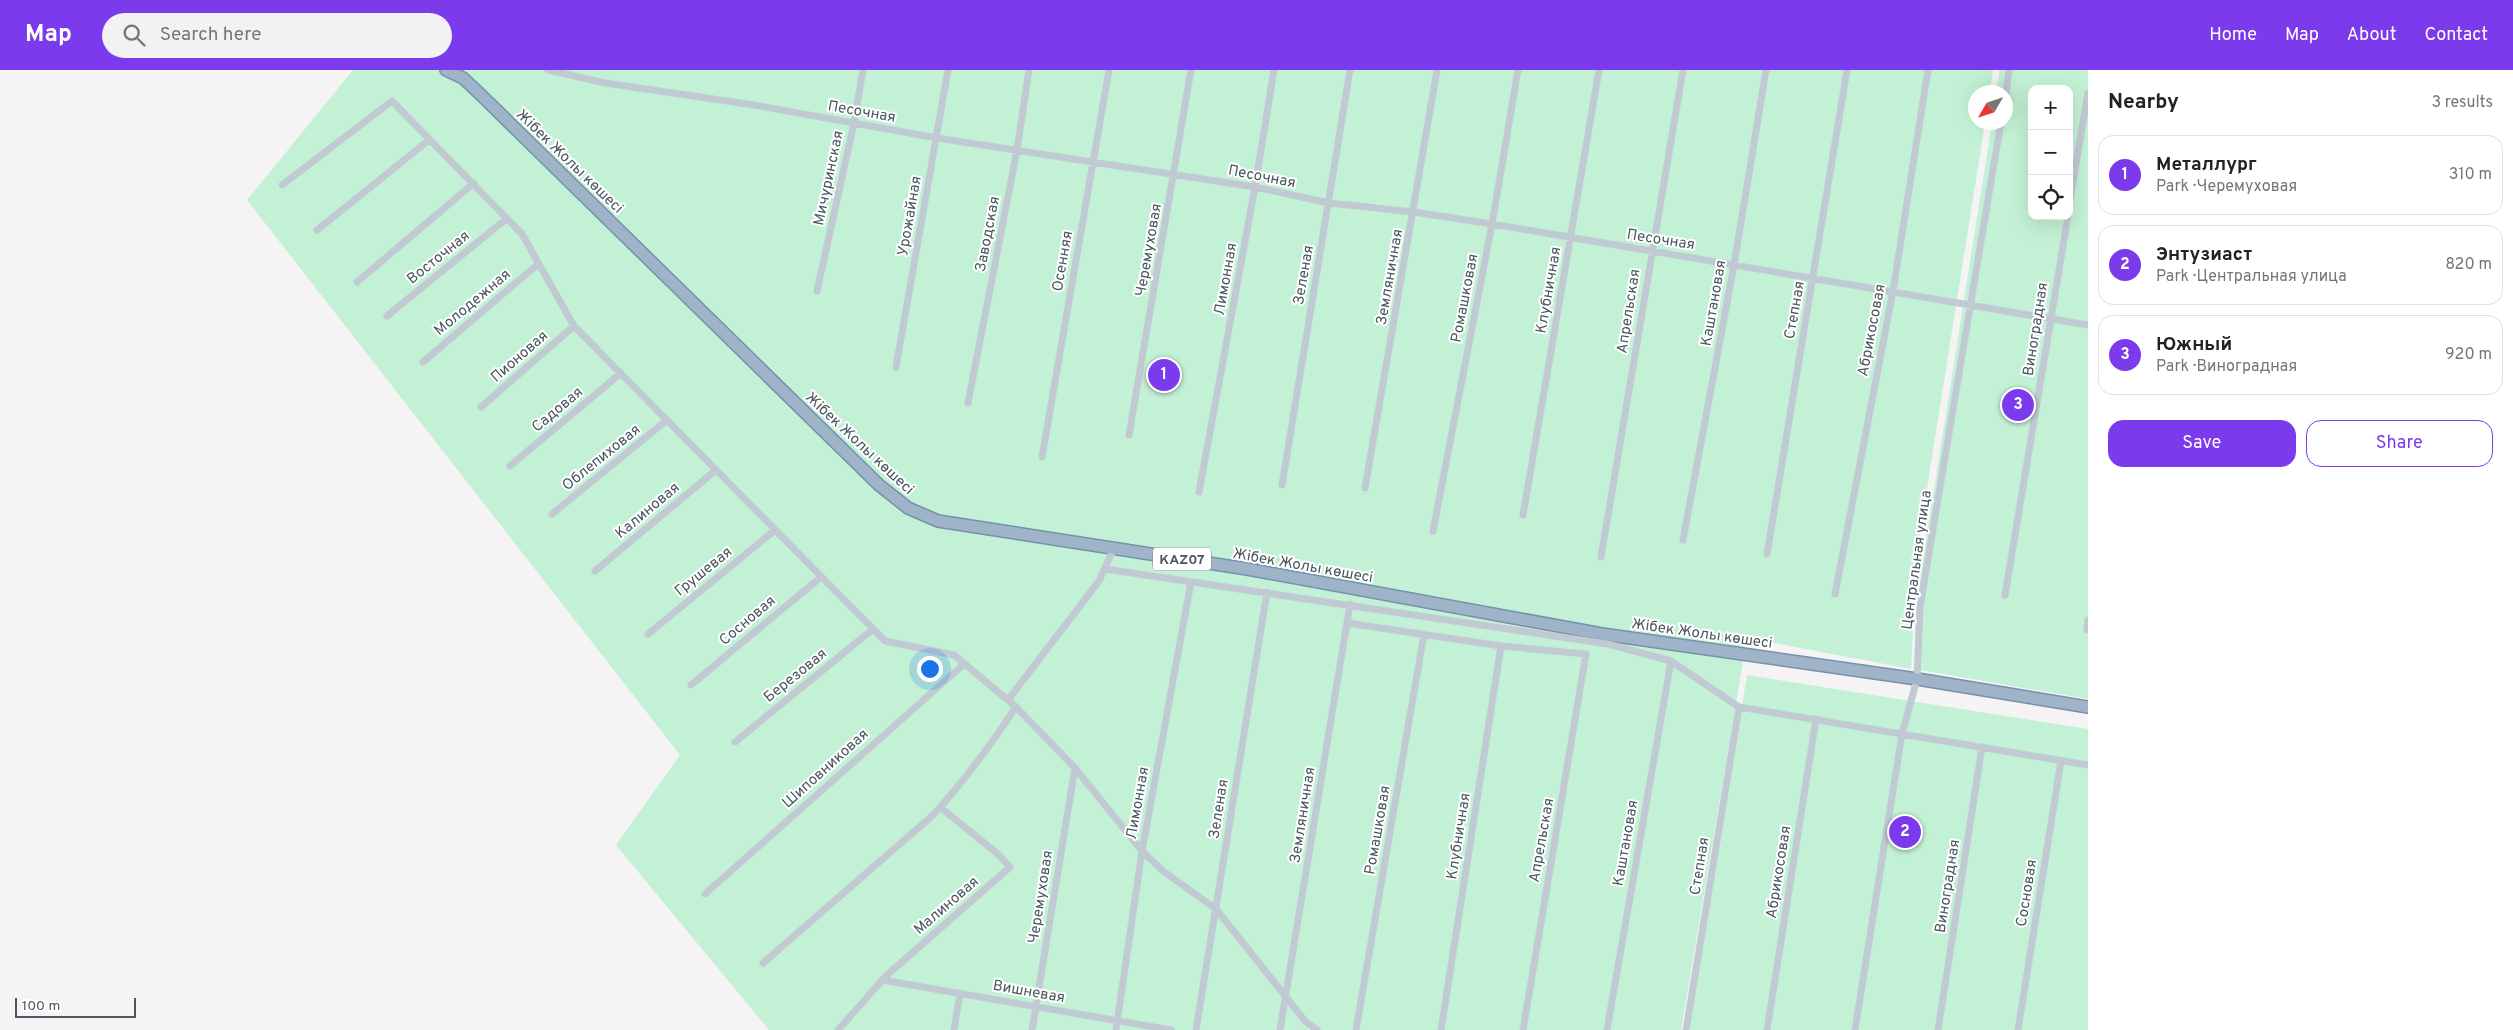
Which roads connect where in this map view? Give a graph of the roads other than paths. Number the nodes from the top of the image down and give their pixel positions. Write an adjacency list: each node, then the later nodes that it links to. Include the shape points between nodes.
1 (446, 70): 68 (highway, Жібек Жолы көшесі / KAZ07, via 463,78 481,95 872,478 908,508 938,521)
2 (548, 70): 20 (street, Песочная, via 605,83)
3 (863, 70): 20 (street, Мичуринская)
4 (948, 70): 22 (street, Урожайная)
5 (1030, 70): 24 (street, Заводская)
6 (1109, 70): 25 (street, Осенняя)
7 (1191, 70): 26 (street, Черемуховая)
8 (1274, 70): 30 (street, Лимонная)
9 (1350, 70): 31 (street, Зеленая)
10 (1437, 70): 32 (street, Земляничная)
11 (1518, 70): 35 (street, Ромашковая)
12 (1599, 70): 37 (street, Клубничная)
13 (1683, 70): 38 (street, Апрельская)
14 (1766, 70): 40 (street, Каштановая)
15 (1847, 70): 41 (street, Степная)
16 (1928, 70): 44 (street, Абрикосовая)
17 (2009, 70): 18 (street)
18 (2007, 85)
19 (2088, 93): 27 (street)
20 (854, 123): 22 (street, Песочная); 43 (street, Мичуринская)
21 (2000, 130): 45 (street, Центральная улица)
22 (937, 138): 24 (street, Песочная); 51 (street, Урожайная)
23 (429, 140): 28 (street); 29 (street, via 392,101); 36 (street)
24 (1017, 150): 25 (street, Песочная); 53 (street, Заводская)
25 (1094, 162): 26 (street, Песочная); 57 (street, Осенняя)
26 (1175, 174): 30 (street, Песочная); 56 (street, Черемуховая)
27 (2073, 182)
28 (474, 183): 33 (street); 42 (street)
29 (282, 184)
30 (1255, 187): 31 (street, Песочная); 62 (street, Лимонная)
31 (1329, 203): 32 (street, Песочная); 60 (street, Зеленая)
32 (1414, 212): 35 (street, Песочная); 61 (street, Земляничная)
33 (506, 219): 39 (street, via 522,234); 46 (street, Восточная)
34 (2067, 220): 47 (street, Виноградная)
35 (1492, 224): 37 (street, Песочная); 66 (street, Ромашковая)
36 (317, 230)
37 (1570, 239): 38 (street, Песочная); 64 (street, Клубничная)
38 (1652, 252): 40 (street, Песочная); 70 (street, Апрельская)
39 (538, 264): 49 (street); 50 (street, Молодежная)
40 (1734, 265): 41 (street, Песочная); 67 (street, Каштановая)
41 (1813, 279): 44 (street, Песочная); 69 (street, Степная)
42 (357, 282)
43 (818, 292)
44 (1893, 292): 45 (street, Песочная); 76 (street, Абрикосовая)
45 (1971, 307): 47 (street, Песочная); 88 (street, Центральная улица, via 1920,607)
46 (387, 316)
47 (2050, 319): 48 (street, Песочная); 77 (street, Виноградная)
48 (2088, 325)
49 (574, 326): 52 (street); 54 (street, Пионовая)
50 (423, 362)
51 (896, 367)
52 (621, 373): 55 (street); 58 (street, Садовая)
53 (968, 404)
54 (481, 407)
55 (667, 420): 59 (street); 63 (street, Облепиховая)
56 (1129, 435)
57 (1042, 457)
58 (510, 466)
59 (716, 470): 65 (street); 72 (street, Калиновая)
60 (1282, 485)
61 (1365, 488)
62 (1199, 492)
63 (552, 514)
64 (1523, 515)
65 (775, 530): 73 (street); 83 (street, Грушевая)
66 (1433, 531)
67 (1683, 540)
68 (1114, 548): 71 (street); 88 (highway, Жібек Жолы көшесі / KAZ07, via 1602,634)
69 (1767, 554)
70 (1601, 557)
71 (1104, 569): 74 (street); 90 (street, via 1099,581)
72 (595, 571)
73 (821, 577): 81 (street); 89 (street, Сосновая)
74 (1191, 582): 75 (street); 102 (street, Лимонная)
75 (1267, 592): 78 (street); 104 (street, Зеленая)
76 (1835, 594)
77 (2005, 595)
78 (1350, 604): 80 (street, Земляничная); 86 (street, via 1608,644)
79 (2088, 620): 82 (street)
80 (1347, 623): 84 (street); 108 (street, Земляничная)
81 (874, 629): 87 (street, via 885,641 954,655); 96 (street, Березовая)
82 (2087, 630)
83 (648, 634)
84 (1424, 634): 85 (street); 119 (street, Ромашковая)
85 (1501, 646): 120 (street, Клубничная); 121 (street, Апрельская, via 1586,654)
86 (1671, 661): 91 (street); 122 (street, Каштановая)
87 (964, 664): 90 (street); 103 (street, Шиповниковая)
88 (1916, 679): 93 (highway, Жібек Жолы көшесі / KAZ07); 95 (street, Центральная улица)
89 (691, 685)
90 (1008, 700): 92 (street)
91 (1738, 706): 94 (street); 123 (street, Степная)
92 (1016, 707): 100 (street); 101 (street, via 957,790)
93 (2088, 707)
94 (1816, 719): 95 (street); 124 (street, Абрикосовая)
95 (1902, 734): 97 (street); 125 (street, Центральная улица)
96 (734, 742)
97 (1982, 747): 98 (street); 126 (street, Виноградная)
98 (2061, 761): 99 (street); 127 (street, Сосновая)
99 (2088, 765)
100 (1075, 768): 102 (street); 109 (street, Черемуховая)
101 (940, 807): 105 (street); 106 (street, Малиновая, via 1010,867)
102 (1142, 850): 104 (street, via 1163,871); 110 (street, Лимонная)
103 (705, 894)
104 (1216, 909): 108 (street); 116 (street, Зеленая)
105 (763, 962)
106 (882, 980): 107 (street, Вишневая); 111 (street, Малиновая)
107 (960, 993): 109 (street, Вишневая); 112 (street)
108 (1286, 997): 117 (street, Земляничная); 118 (street, via 1305,1021)
109 (1036, 1007): 110 (street, Вишневая); 113 (street, Черемуховая)
110 (1118, 1020): 114 (street, Лимонная); 115 (street, Вишневая)
111 (838, 1030)
112 (954, 1030)
113 (1032, 1030)
114 (1116, 1030)
115 (1171, 1030)
116 (1196, 1030)
117 (1280, 1030)
118 (1317, 1030)
119 (1356, 1030)
120 (1441, 1030)
121 (1522, 1030)
122 (1607, 1030)
123 (1686, 1030)
124 (1767, 1030)
125 (1855, 1030)
126 (1938, 1030)
127 (2018, 1030)

